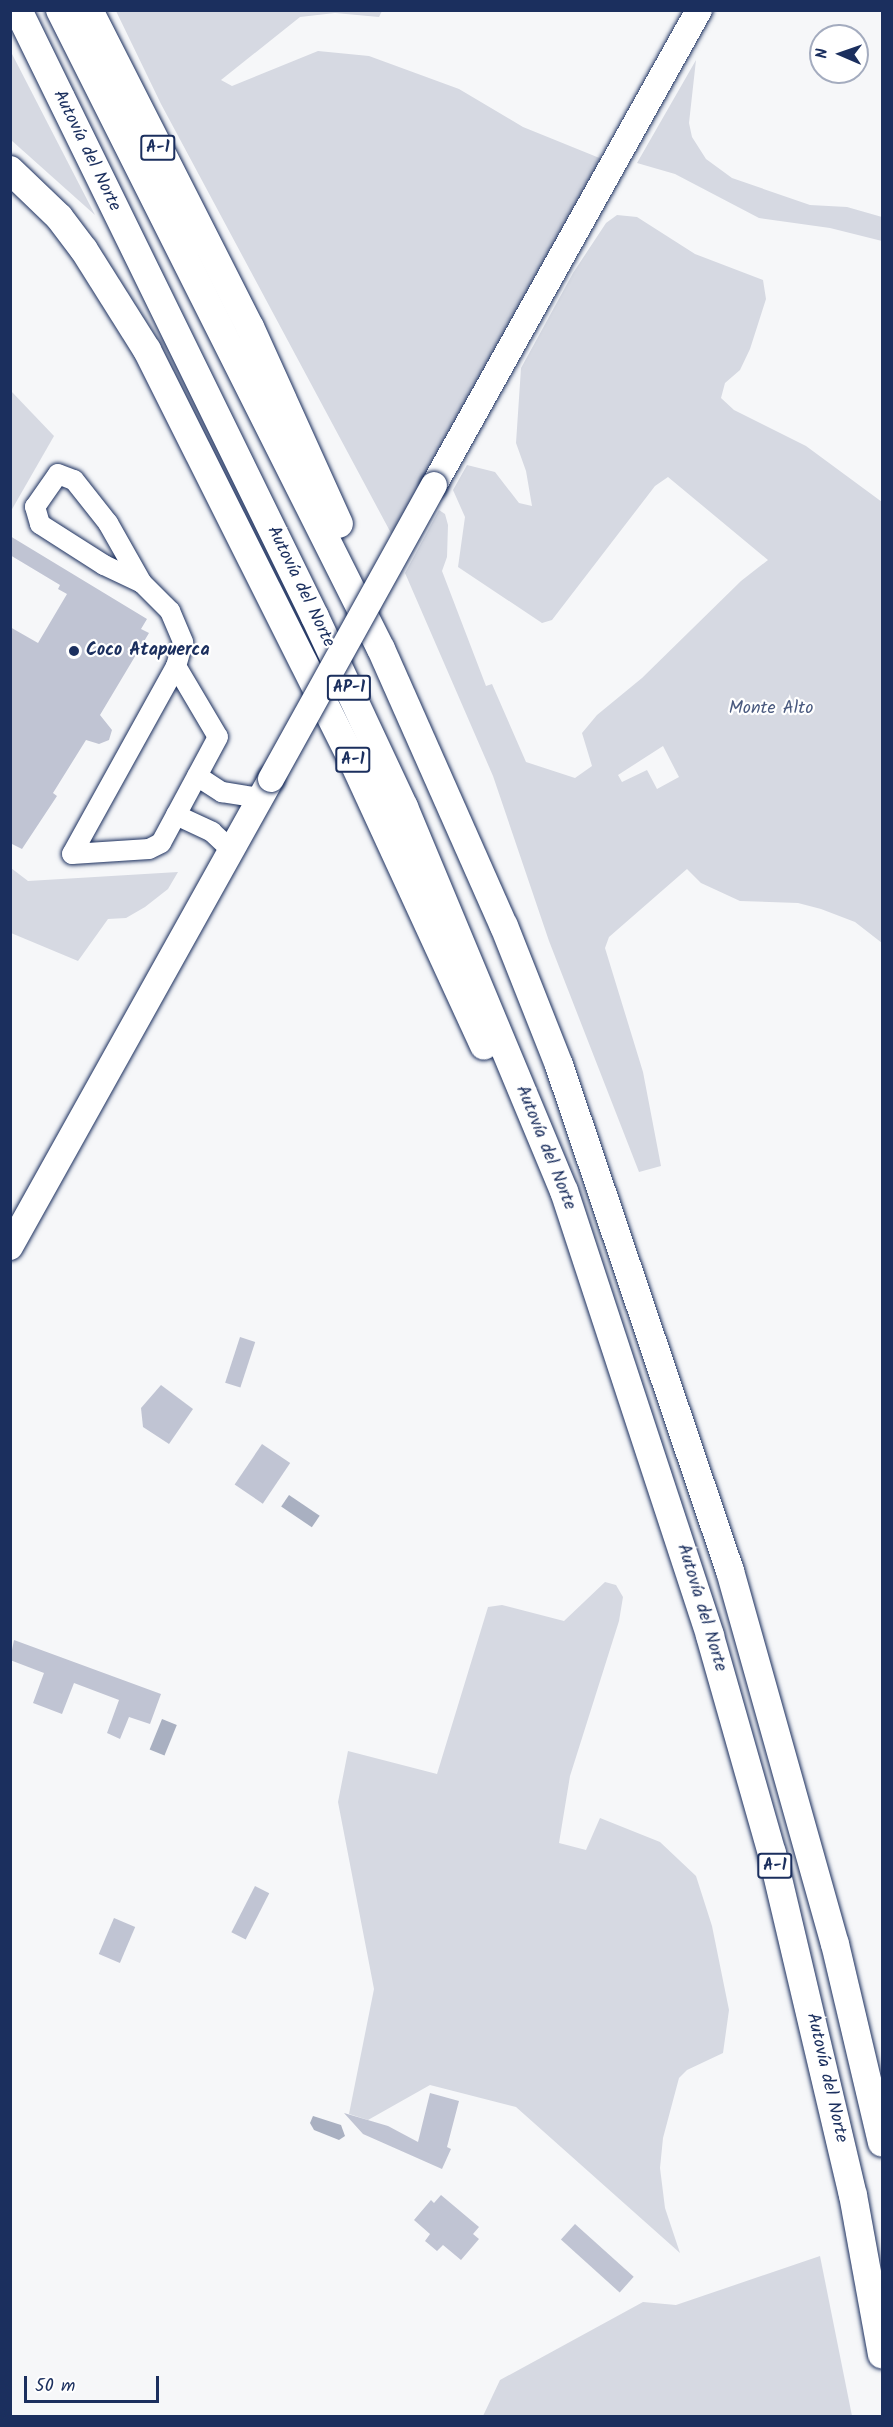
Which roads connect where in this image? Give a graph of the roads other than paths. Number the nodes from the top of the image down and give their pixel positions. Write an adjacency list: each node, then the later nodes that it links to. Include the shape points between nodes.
1 (18, 10): 14 (highway, Autovía del Norte / AP-1, via 404,807 564,1191)
2 (60, 10): 7 (highway, Autovía del Norte)
3 (89, 10): 7 (highway, A-1, via 250,327 306,447 380,618)
4 (699, 10): 10 (main road, bridge)
5 (10, 170): 14 (highway, A-1, via 58,217 121,304 253,556 458,986)
6 (142, 583): 6 (lane, via 108,523 74,480 58,474 36,507 40,524 104,565); 8 (lane, via 179,627 183,642)
7 (381, 649): 15 (highway, Autovía del Norte / A-1, via 504,926 559,1065 635,1281 774,1718)
8 (176, 666): 9 (lane, via 218,737); 11 (lane, via 72,854 149,849 161,843)
9 (198, 776): 10 (lane, via 222,792); 11 (lane)
10 (265, 788): 12 (main road)
11 (176, 815): 12 (lane, via 212,832)
12 (229, 848): 13 (main road)
13 (10, 1247)
14 (630, 1388): 16 (highway, Autovía del Norte / A-1, via 710,1636 772,1853 853,2195)
15 (882, 2143)
16 (882, 2354)

